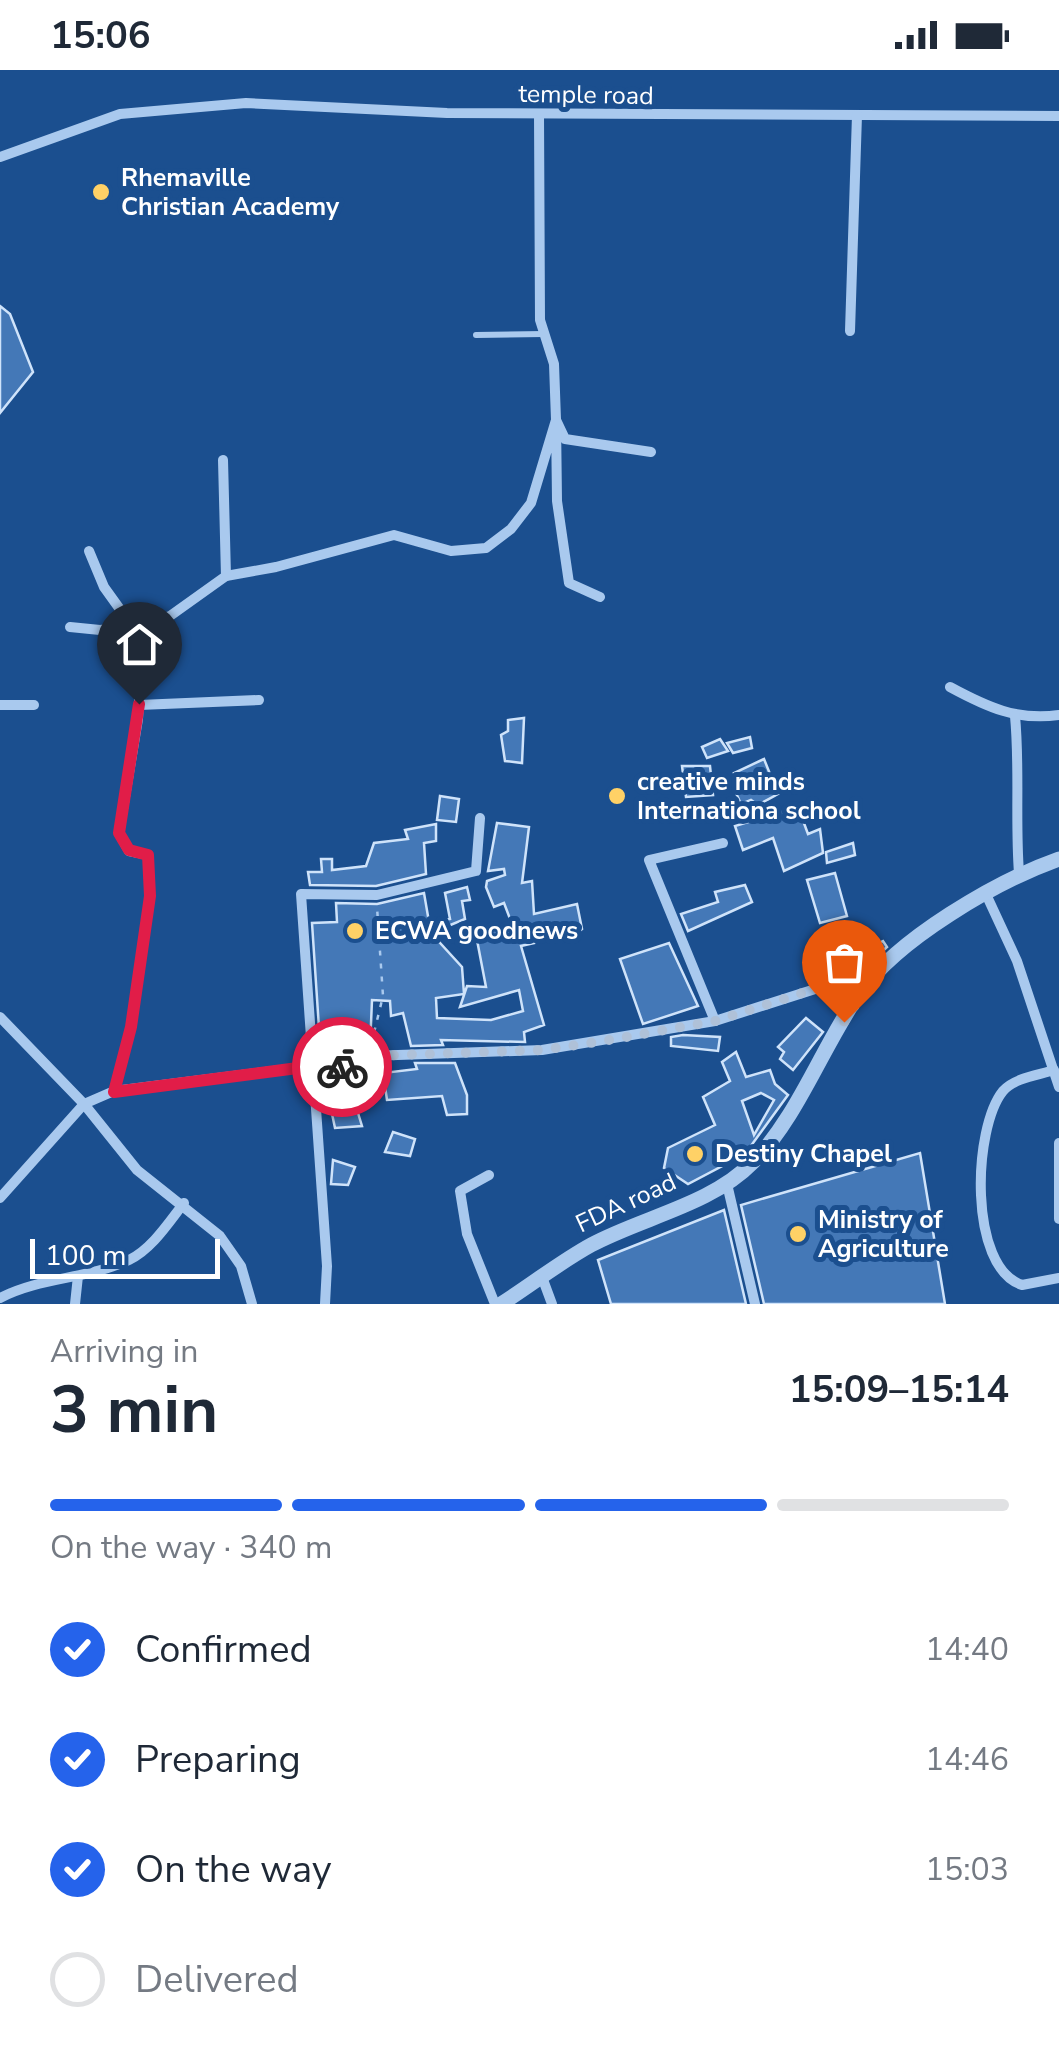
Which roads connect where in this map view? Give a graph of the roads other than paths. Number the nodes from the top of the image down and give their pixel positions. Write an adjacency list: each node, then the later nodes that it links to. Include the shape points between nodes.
1 (539, 114): 2 (street, temple road); 4 (street, temple road, via 246,102 166,108 120,114); 7 (street)
2 (858, 115): 3 (street, temple road); 5 (street)
3 (1059, 116)
4 (0, 157)
5 (850, 331)
6 (476, 334): 7 (lane)
7 (545, 334): 8 (street, via 554,364)
8 (556, 420): 9 (street, via 566,439); 12 (street, via 531,502 486,548 452,550 394,535); 13 (street, via 557,501 569,583)
9 (651, 452)
10 (224, 460): 12 (street)
11 (89, 550): 15 (street, via 104,587)
12 (226, 576): 15 (street, via 170,616)
13 (600, 596)
14 (70, 626): 15 (street)
15 (137, 626): 18 (street)
16 (950, 687): 22 (street)
17 (259, 700): 18 (street)
18 (139, 704): 34 (street, via 119,833 129,850 148,855 150,896)
19 (0, 705): 20 (street)
20 (34, 705)
21 (1059, 715): 22 (street)
22 (1015, 716): 26 (street)
23 (480, 818): 31 (street, via 476,871 377,896 301,894)
24 (724, 844): 30 (street, via 648,860)
25 (1059, 858): 26 (street, FDA road)
26 (1019, 873): 27 (street, FDA road)
27 (985, 892): 28 (street, FDA road); 32 (street)
28 (873, 978): 30 (street, via 834,983); 38 (street, FDA road, via 755,1161)
29 (0, 1016): 35 (street)
30 (715, 1021): 31 (street, via 542,1050 370,1056 335,1069)
31 (313, 1066): 34 (street); 48 (street)
32 (1054, 1070): 33 (street); 44 (street, via 1002,1092 985,1124 982,1183 984,1226 1004,1275 1022,1285)
33 (1059, 1087)
34 (114, 1092): 35 (street)
35 (84, 1104): 39 (street); 40 (street, via 138,1170)
36 (1059, 1143): 41 (street)
37 (489, 1176): 49 (street, via 460,1192 467,1234)
38 (726, 1184): 43 (street, FDA road, via 591,1246); 51 (street)
39 (0, 1198)
40 (184, 1203): 42 (street, via 132,1259); 47 (street, via 235,1254)
41 (1059, 1219)
42 (78, 1276): 45 (street); 46 (street)
43 (542, 1277): 49 (street, FDA road); 50 (street)
44 (1059, 1278)
45 (0, 1298)
46 (75, 1304)
47 (252, 1304)
48 (325, 1304)
49 (498, 1304)
50 (552, 1304)
51 (755, 1304)

